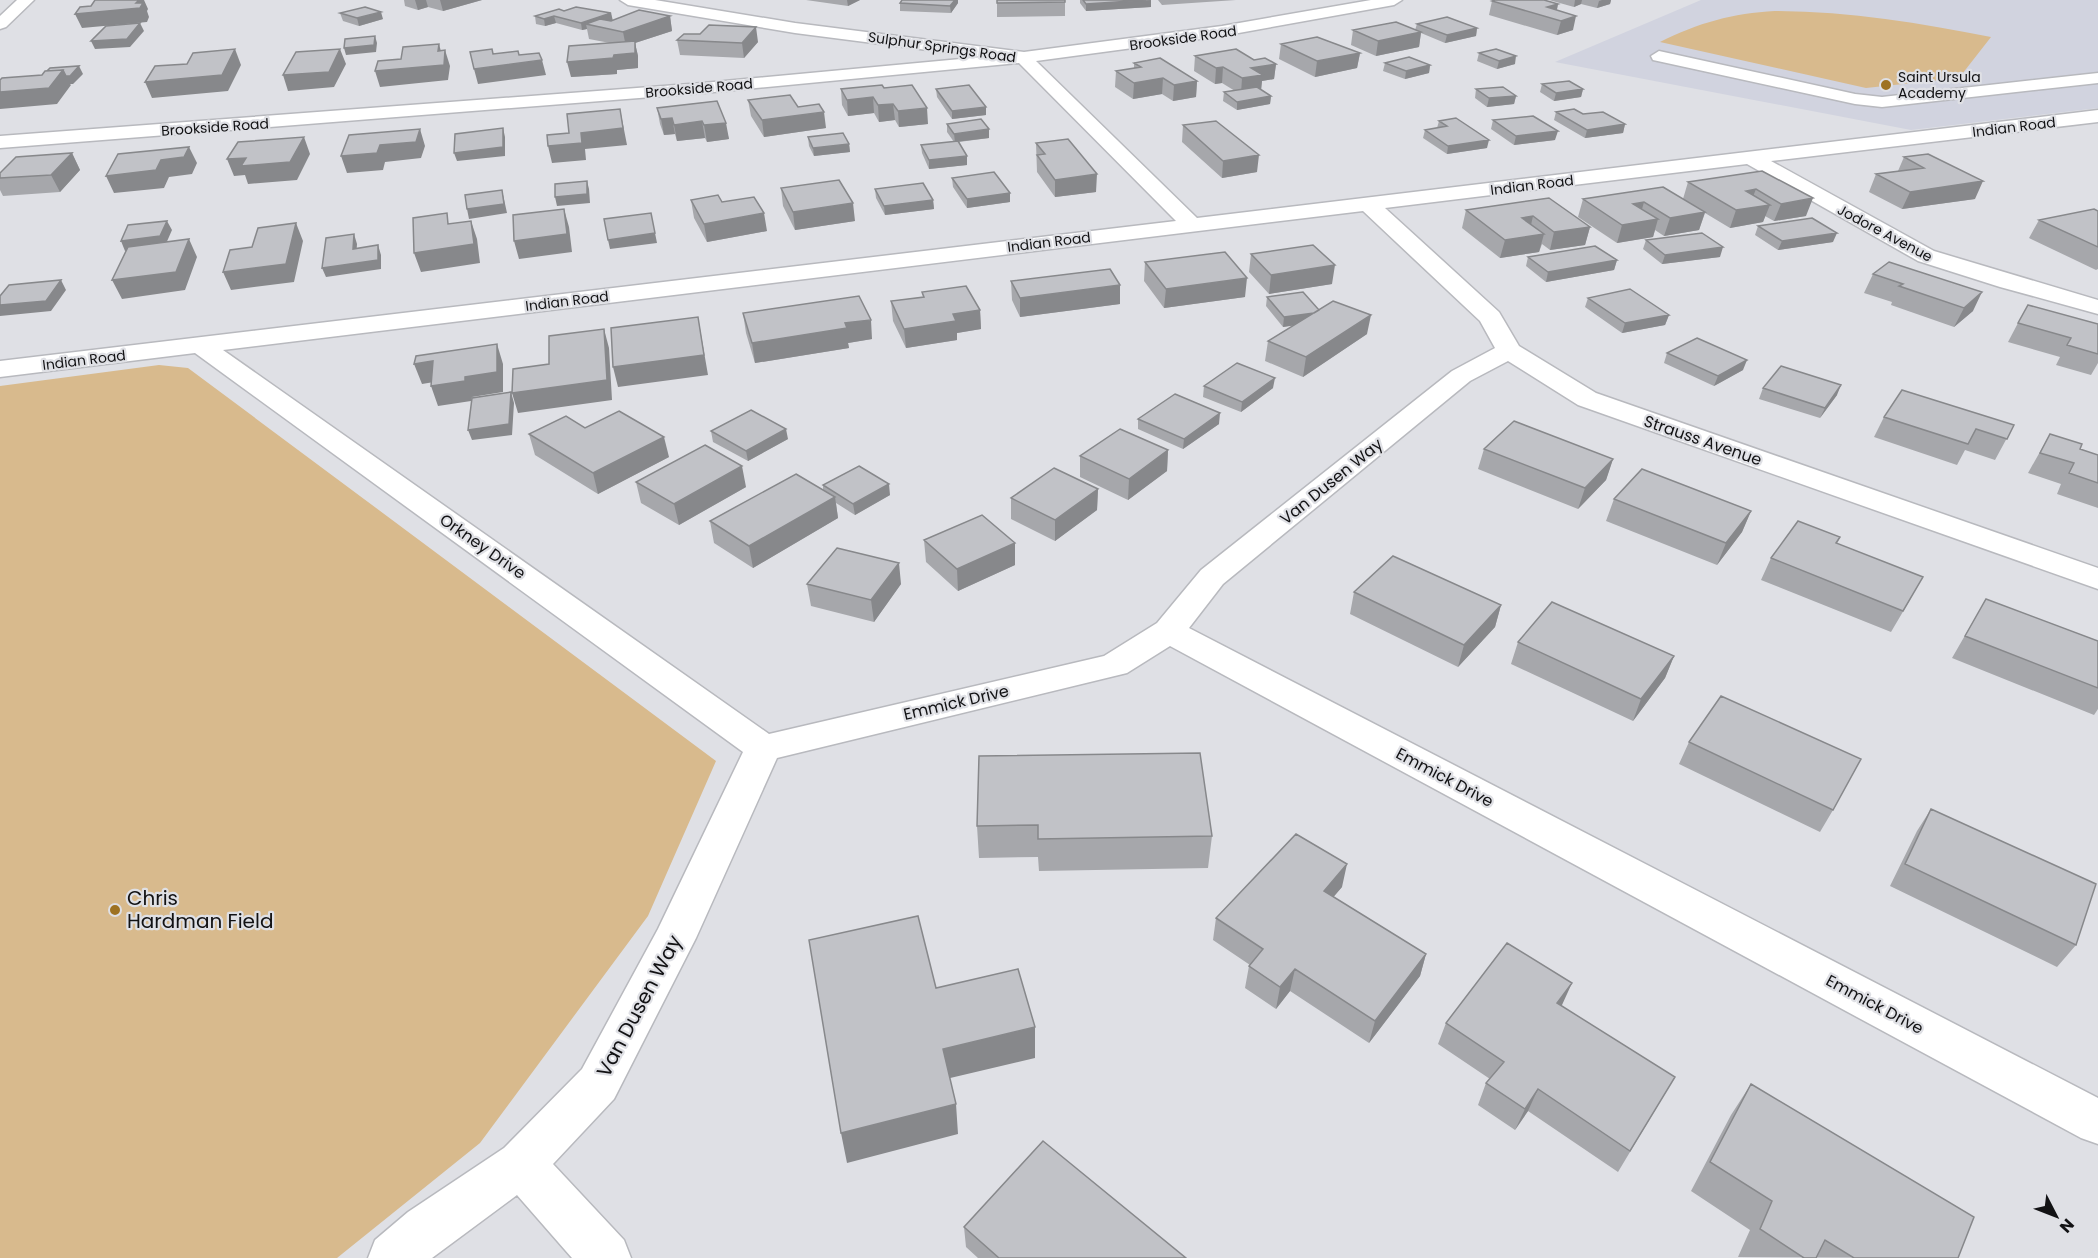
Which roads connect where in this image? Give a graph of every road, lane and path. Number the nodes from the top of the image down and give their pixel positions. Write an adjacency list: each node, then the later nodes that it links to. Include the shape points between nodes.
1 (26, 0): 4 (street)
2 (628, 0): 6 (street, Sulphur Springs Road, via 795,28)
3 (1394, 0): 6 (street, Brookside Road, via 1291,22)
4 (0, 24)
5 (1659, 56): 8 (street, via 1855,99)
6 (1022, 57): 11 (street, Brookside Road, via 364,116); 14 (street, Sulphur Springs Road)
7 (2098, 78): 8 (street)
8 (1904, 100): 10 (street)
9 (2098, 116): 10 (street, Indian Road)
10 (1965, 133): 12 (street, Indian Road)
11 (0, 142)
12 (1750, 158): 13 (street, Indian Road); 15 (street, Jodore Avenue, via 1926,256)
13 (1368, 204): 14 (street, Indian Road); 17 (street, Strauss Avenue, via 1490,317)
14 (1192, 225): 16 (street, Indian Road)
15 (2098, 307)
16 (202, 346): 18 (street, Indian Road); 21 (street, Orkney Drive)
17 (1509, 351): 19 (street, Strauss Avenue, via 1587,399); 20 (street, Van Dusen Way, via 1461,376 1212,577)
18 (0, 369)
19 (2098, 579)
20 (1169, 631): 21 (street, Emmick Drive, via 1116,665); 22 (street, Emmick Drive)
21 (763, 748): 23 (street, Van Dusen Way, via 675,938 598,1084)
22 (2098, 1122)
23 (521, 1164): 24 (street, Van Dusen Way, via 426,1230); 25 (street)
24 (393, 1258)
25 (606, 1258)

